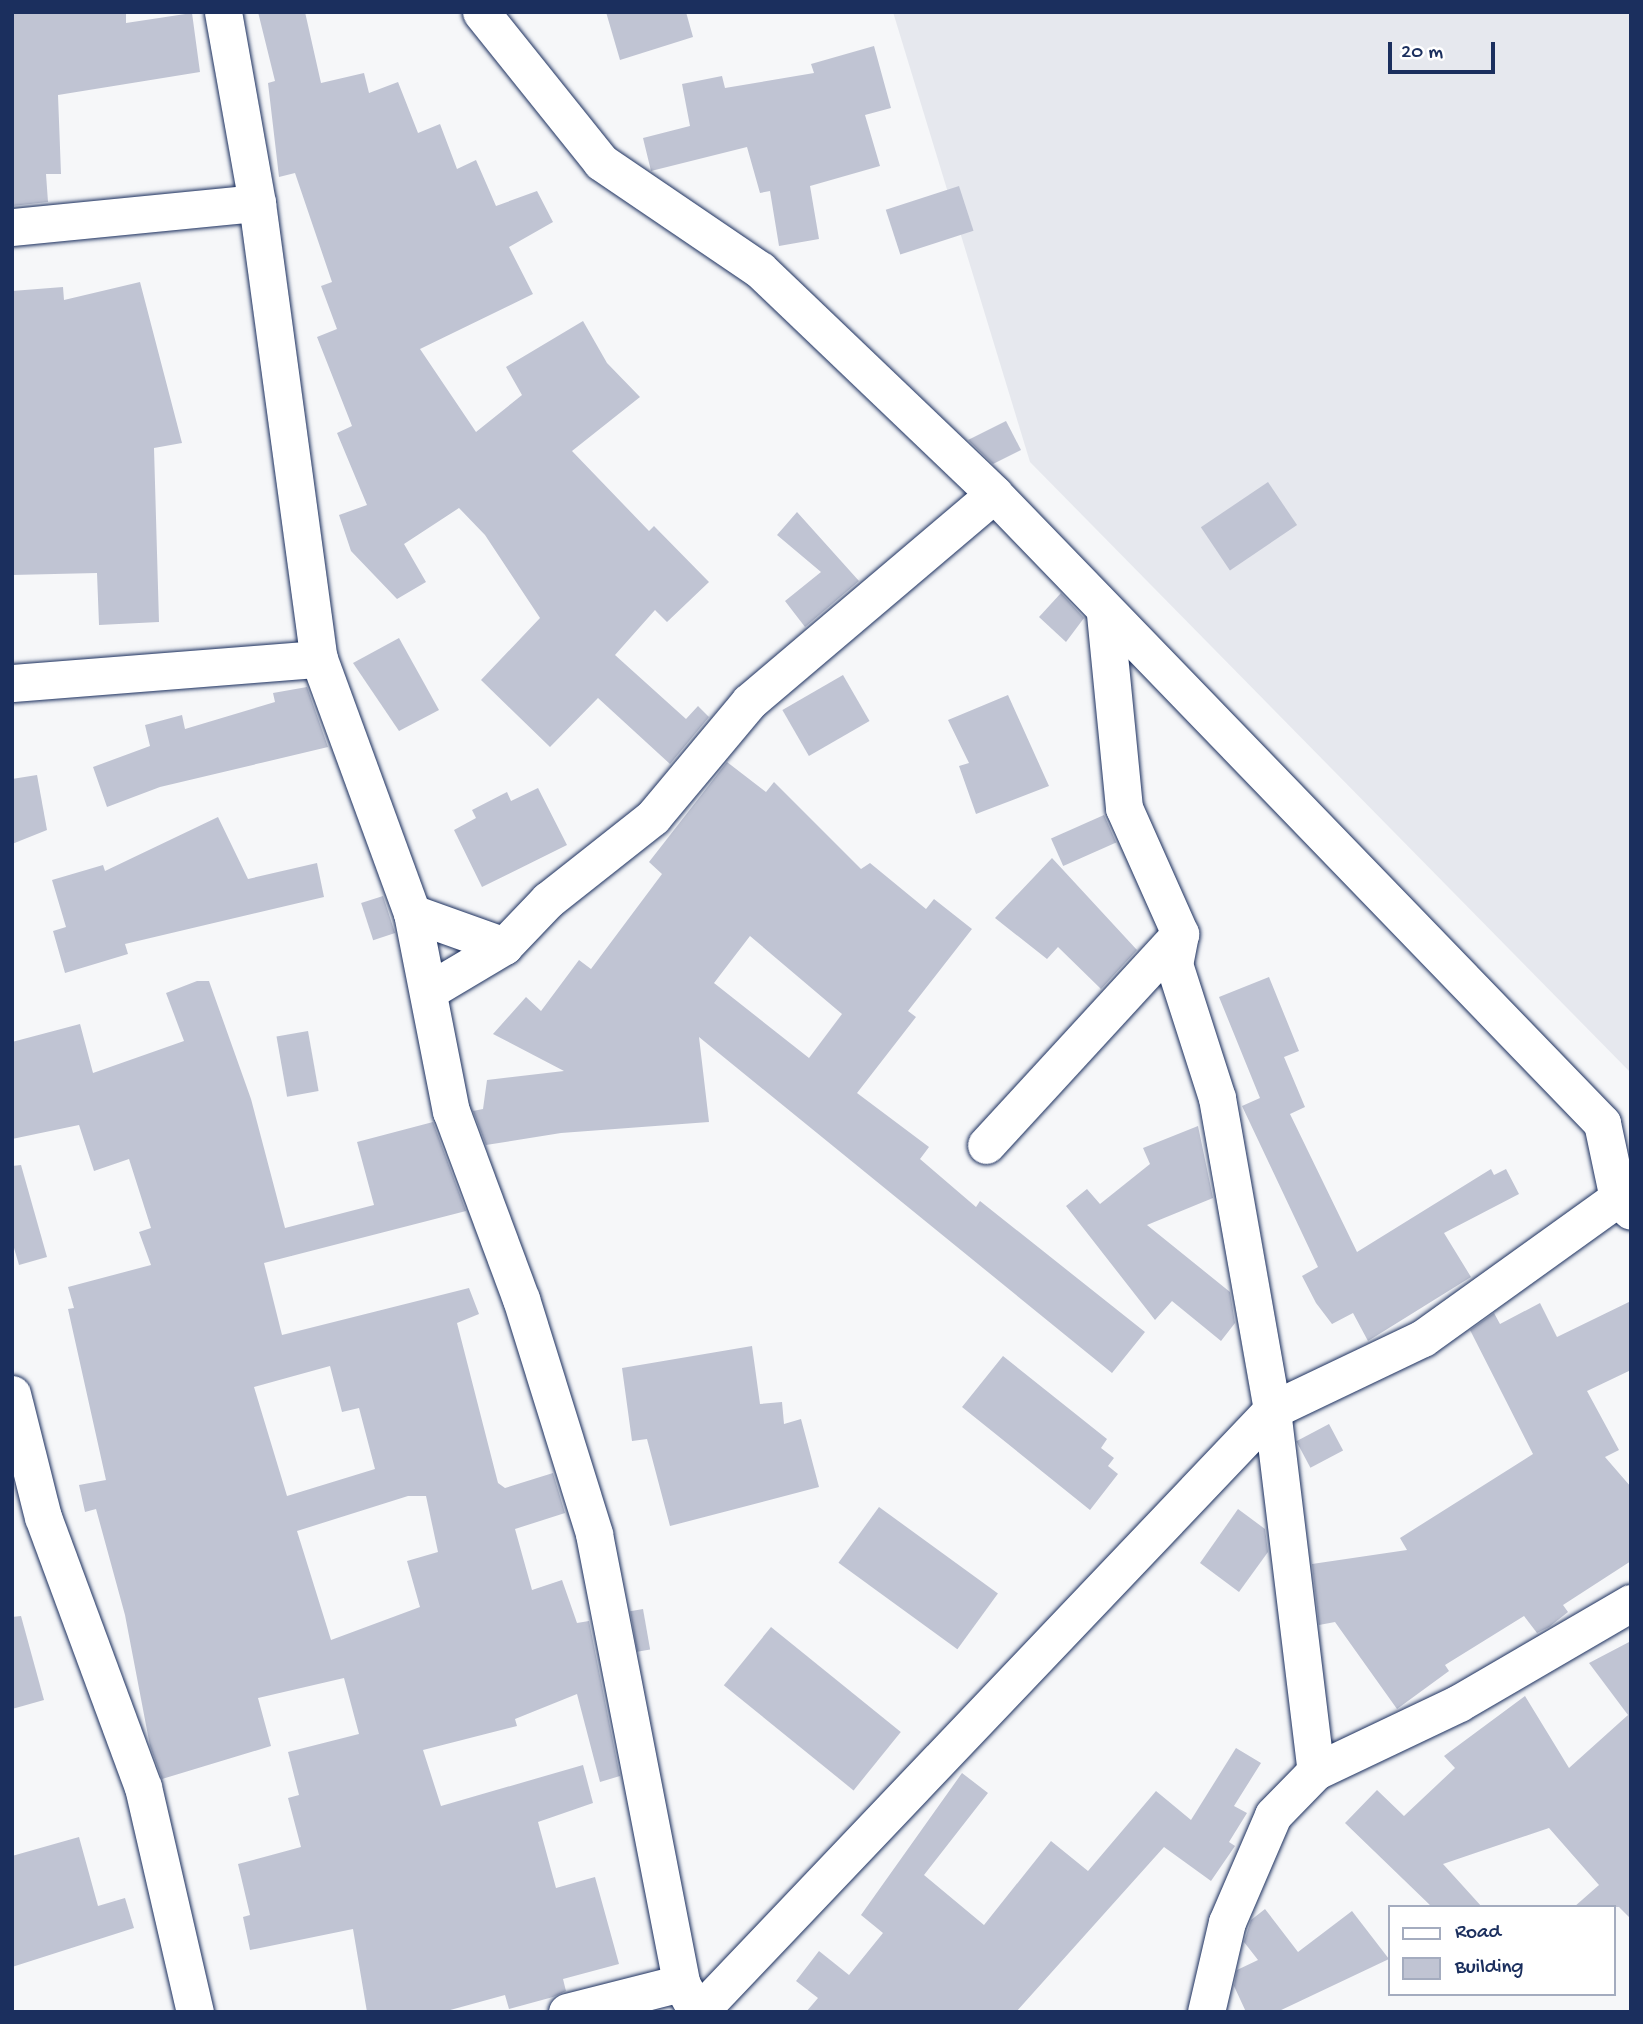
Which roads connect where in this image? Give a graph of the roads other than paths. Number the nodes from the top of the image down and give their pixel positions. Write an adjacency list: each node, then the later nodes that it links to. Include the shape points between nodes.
1 (223, 12): 3 (street)
2 (487, 14): 5 (street, via 601,162 760,270)
3 (257, 203): 4 (street); 7 (street)
4 (12, 227)
5 (994, 494): 6 (street); 11 (street, via 748,702 653,817 548,900)
6 (1105, 614): 10 (street, via 1124,808); 14 (street, via 1602,1123)
7 (319, 659): 8 (street); 9 (street)
8 (12, 682)
9 (412, 913): 11 (street); 12 (street)
10 (1180, 934): 13 (street); 16 (street, via 1174,964 1217,1098)
11 (504, 946): 12 (street)
12 (429, 990): 19 (street, via 451,1111 521,1299 594,1534)
13 (986, 1145)
14 (1625, 1205): 16 (street, via 1423,1338)
15 (12, 1394): 20 (street, via 43,1517 143,1787)
16 (1272, 1410): 18 (street); 19 (street)
17 (1631, 1604): 18 (street, via 1459,1703)
18 (1316, 1772): 22 (street, via 1273,1815 1227,1922)
19 (692, 2002): 21 (street)
20 (195, 2012)
21 (567, 2012)
22 (1206, 2012)

